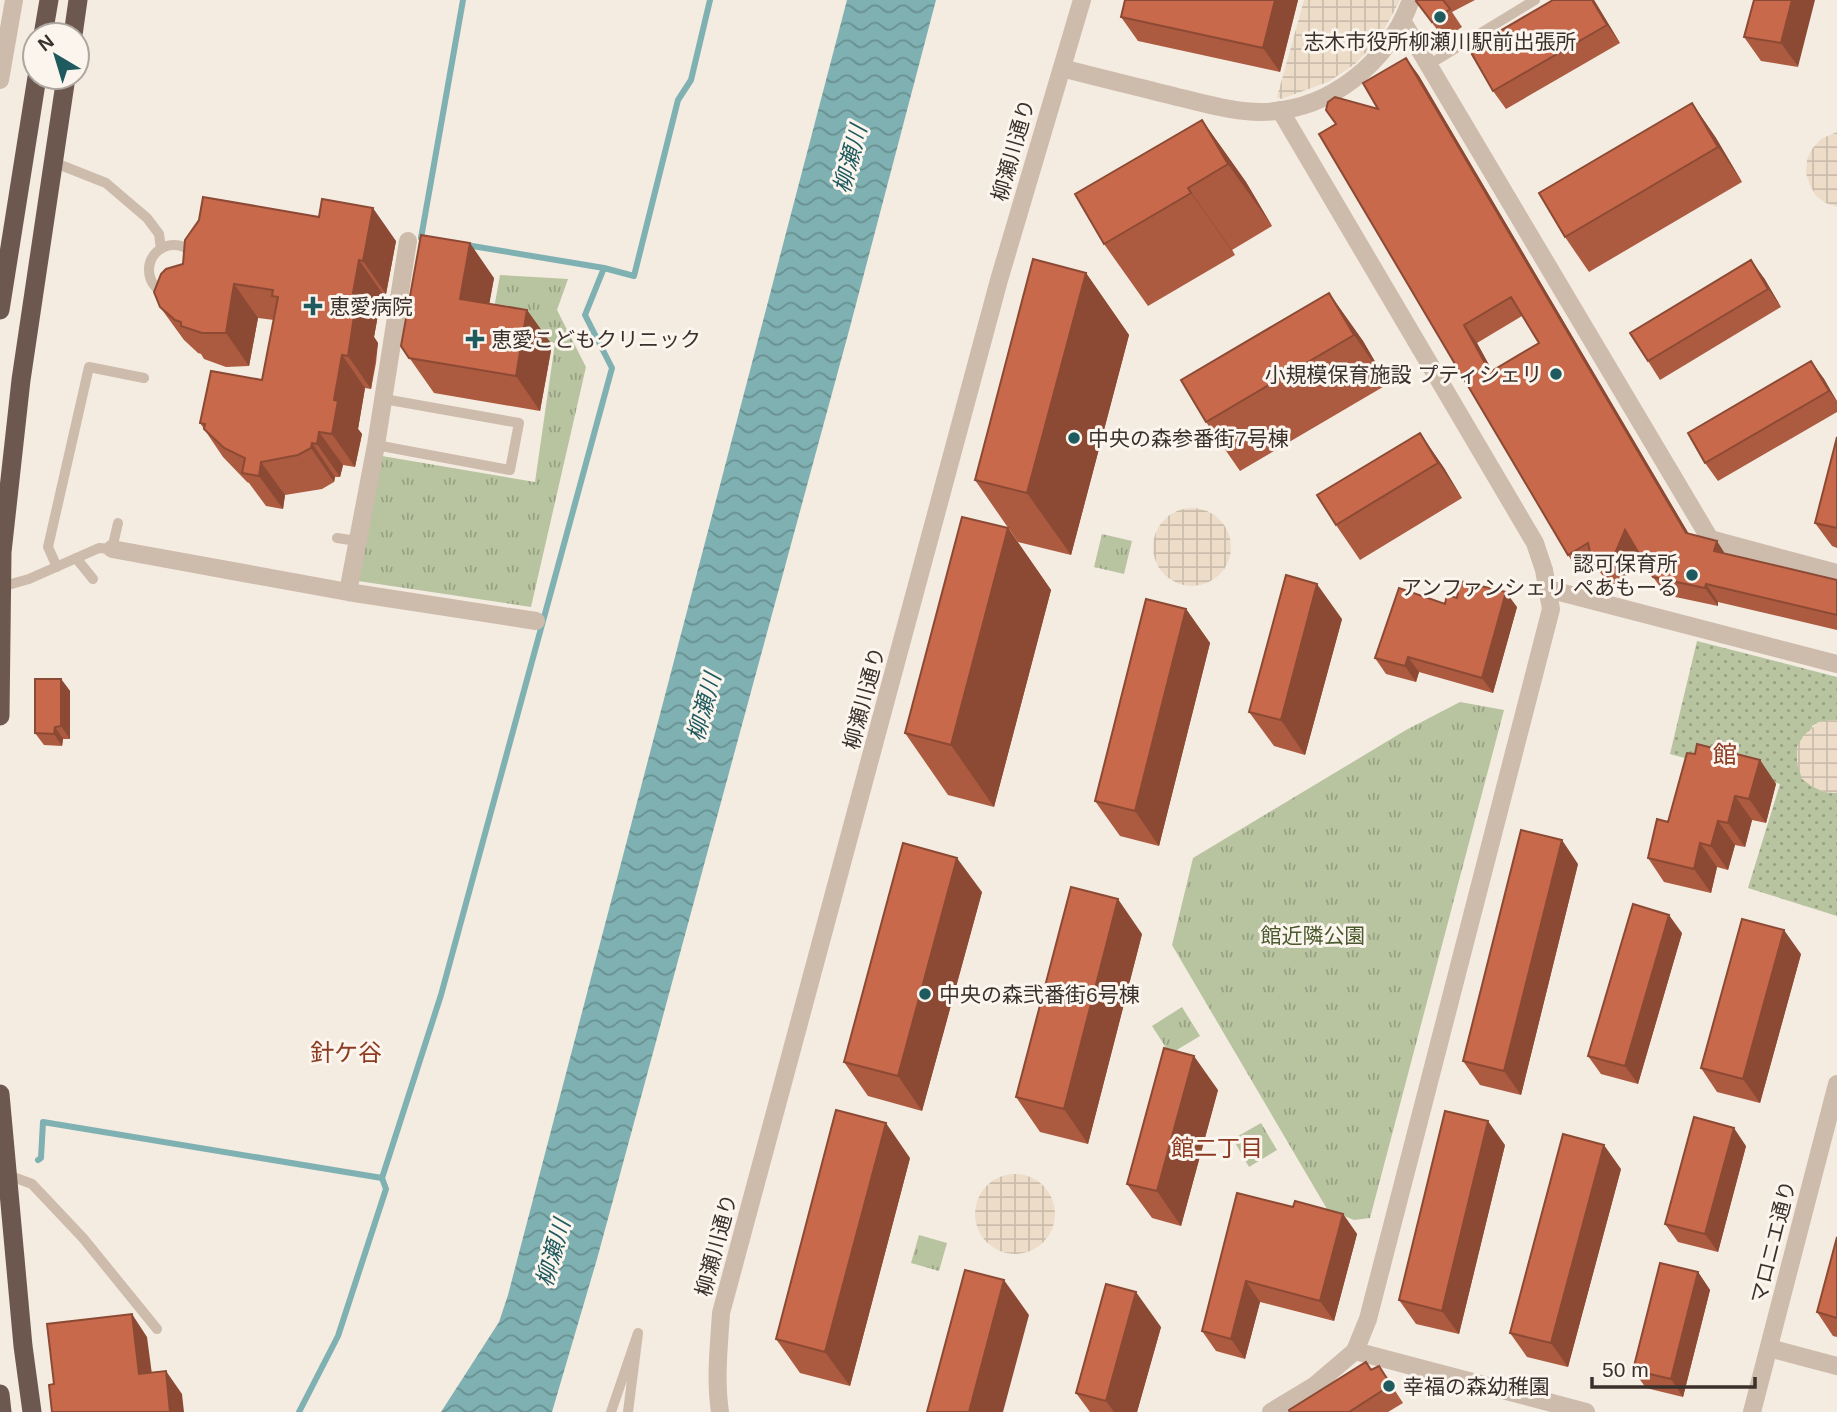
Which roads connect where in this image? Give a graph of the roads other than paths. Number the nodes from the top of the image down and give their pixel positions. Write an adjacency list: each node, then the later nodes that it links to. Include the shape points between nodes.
1 (49, 0): 7 (highway)
2 (78, 0): 8 (highway)
3 (1082, 0): 11 (street, 柳瀬川通り)
4 (1411, 0): 9 (street)
5 (1535, 0): 10 (lane)
6 (9, 6): 12 (street)
7 (45, 21)
8 (75, 21)
9 (1403, 22): 10 (street); 15 (street, via 1384,51 1354,79 1327,96)
10 (1430, 64): 29 (street, via 1710,539)
11 (1062, 68): 15 (street, via 1222,108); 47 (street, 柳瀬川通り, via 999,280 721,1313)
12 (0, 80)
13 (35, 91): 19 (highway)
14 (64, 91): 16 (highway)
15 (1280, 110): 32 (street, via 1535,543)
16 (53, 162): 18 (lane, via 106,183 147,218 159,234); 31 (highway, via 21,380)
17 (408, 241): 21 (street)
18 (161, 248): 18 (lane, via 178,246 193,254 197,279 186,292 169,295 151,281 149,266)
19 (0, 310)
20 (147, 365): 28 (lane, via 144,381 89,367 48,547)
21 (384, 399): 22 (street); 22 (lane, via 519,423 510,470)
22 (376, 445): 25 (street)
23 (118, 523): 26 (lane)
24 (337, 538): 25 (lane)
25 (357, 541): 33 (street)
26 (112, 549): 27 (lane, via 99,548); 33 (street)
27 (76, 558): 28 (lane); 30 (lane)
28 (57, 567): 31 (lane)
29 (1837, 573)
30 (93, 579)
31 (1, 587): 36 (highway)
32 (1548, 589): 35 (street); 42 (street, via 1551,609 1368,1319)
33 (348, 592): 34 (street)
34 (537, 621)
35 (1837, 664)
36 (0, 716)
37 (1837, 1084): 41 (street, マロニエ通り)
38 (0, 1094): 39 (highway)
39 (8, 1175): 40 (lane, via 32,1184); 44 (highway)
40 (157, 1329)
41 (1769, 1348): 43 (street); 50 (street, マロニエ通り)
42 (1355, 1351): 48 (street, via 1314,1387); 49 (street)
43 (1837, 1366)
44 (32, 1412)
45 (611, 1412): 46 (lane, via 638,1333)
46 (628, 1412)
47 (720, 1412)
48 (1271, 1412)
49 (1586, 1412)
50 (1752, 1412)

